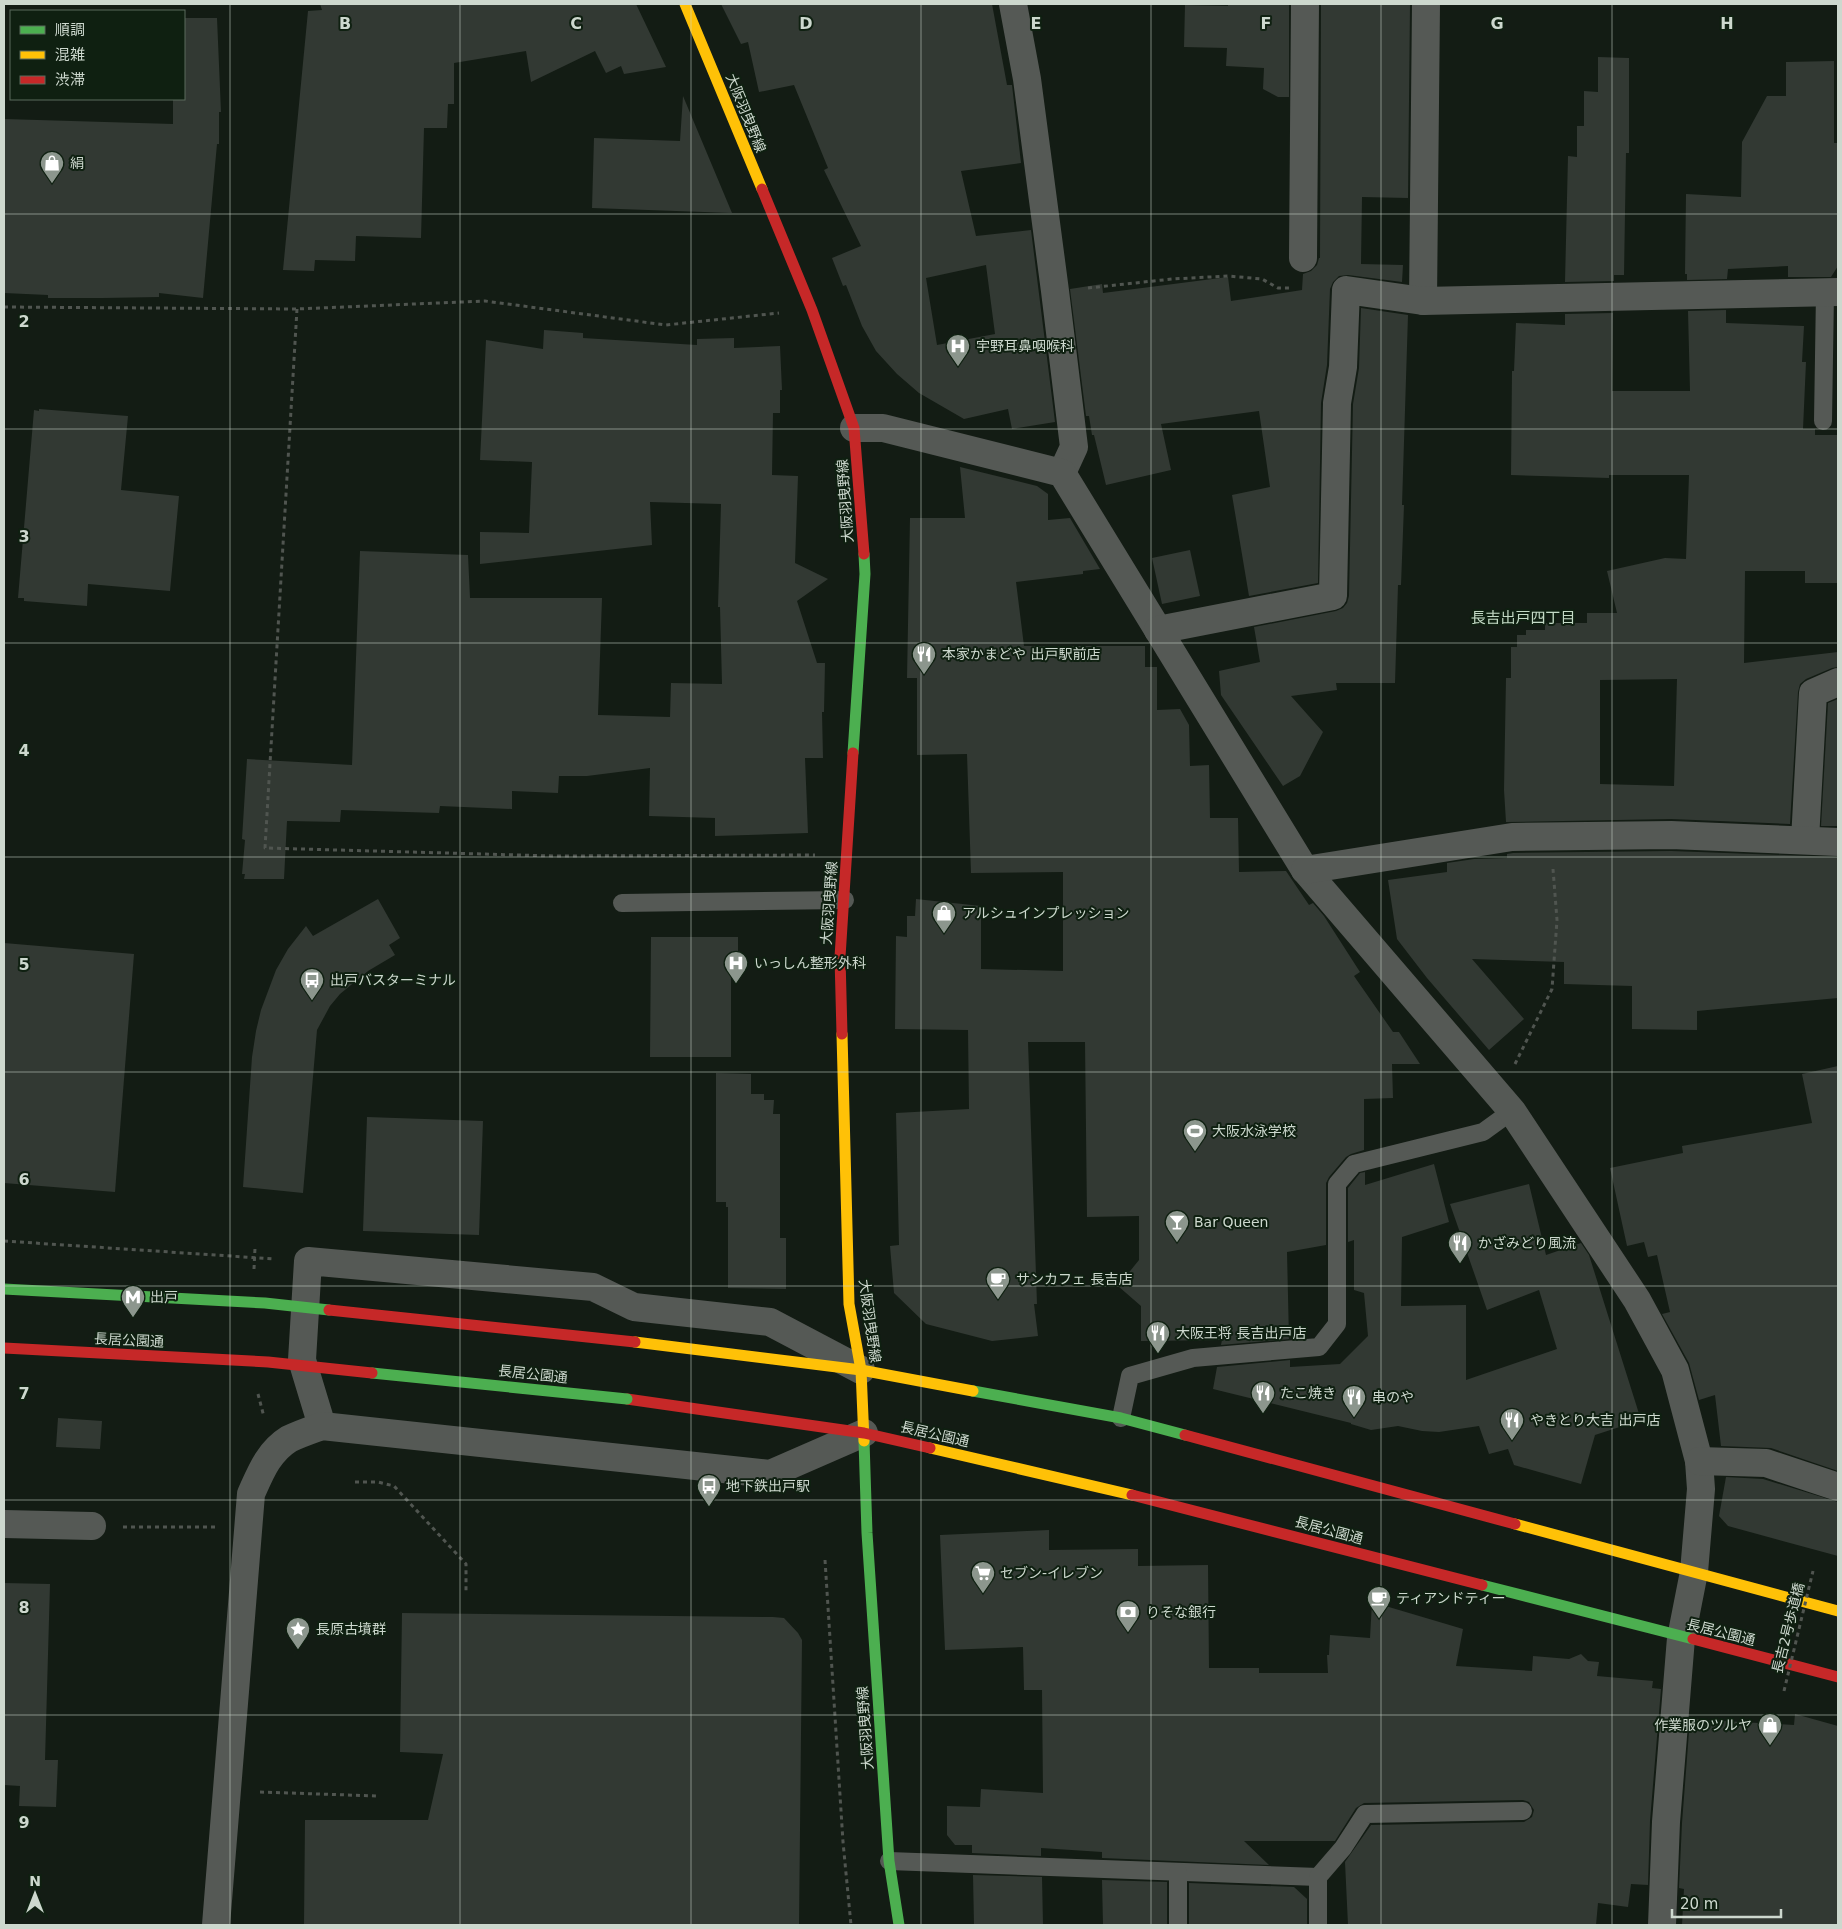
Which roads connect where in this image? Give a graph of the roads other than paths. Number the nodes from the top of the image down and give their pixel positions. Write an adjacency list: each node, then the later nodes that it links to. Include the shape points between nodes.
1 (685, 4): 9 (main road, 大阪羽曳野線, via 812,310)
2 (1013, 4): 10 (street, via 1027,78 1074,448)
3 (1305, 4): 5 (street)
4 (1426, 4): 7 (street)
5 (1303, 258)
6 (1831, 292): 7 (street); 8 (lane)
7 (1423, 301): 11 (street, via 1346,290 1343,367 1337,403 1333,596)
8 (1823, 421)
9 (854, 428): 10 (street, via 883,428); 16 (main road, 大阪羽曳野線, via 865,574)
10 (1062, 473): 11 (street)
11 (1158, 630): 15 (street)
12 (1838, 682): 13 (street, via 1813,693)
13 (1805, 840): 14 (street); 15 (street, via 1671,834 1512,837)
14 (1838, 842)
15 (1305, 870): 18 (street)
16 (845, 900): 17 (lane); 21 (main road, 大阪羽曳野線, via 840,956 849,1294)
17 (622, 903)
18 (1505, 1104): 22 (lane, via 1483,1132 1354,1164 1337,1184 1337,1324 1319,1347 1192,1358 1130,1376); 25 (street, via 1637,1300 1675,1370)
19 (4, 1289): 21 (main road, bridge, via 265,1303 635,1342)
20 (4, 1348): 24 (main road, 長居公園通, bridge, via 268,1362 627,1399)
21 (861, 1370): 22 (main road); 23 (street, via 770,1322 634,1307 593,1287 308,1262 302,1360); 24 (main road, 大阪羽曳野線)
22 (1121, 1418): 29 (main road)
23 (322, 1426): 24 (street, via 770,1474); 37 (street, via 289,1439 278,1448 266,1462 251,1494)
24 (864, 1433): 31 (main road, 長居公園通, via 1121,1492); 34 (main road, 大阪羽曳野線, via 866,1533)
25 (1699, 1461): 26 (street, via 1766,1463); 29 (street, via 1701,1488)
26 (1838, 1487)
27 (4, 1524): 28 (street)
28 (92, 1526)
29 (1694, 1572): 30 (main road); 31 (street)
30 (1838, 1612)
31 (1681, 1638): 32 (main road, 長居公園通); 41 (street, via 1666,1822)
32 (1838, 1677)
33 (1523, 1811): 36 (lane, via 1365,1814 1343,1848)
34 (889, 1861): 35 (lane); 38 (main road, 大阪羽曳野線)
35 (1178, 1872): 36 (lane); 39 (lane)
36 (1318, 1877): 40 (lane)
37 (216, 1925)
38 (899, 1925)
39 (1178, 1925)
40 (1318, 1925)
41 (1662, 1925)

